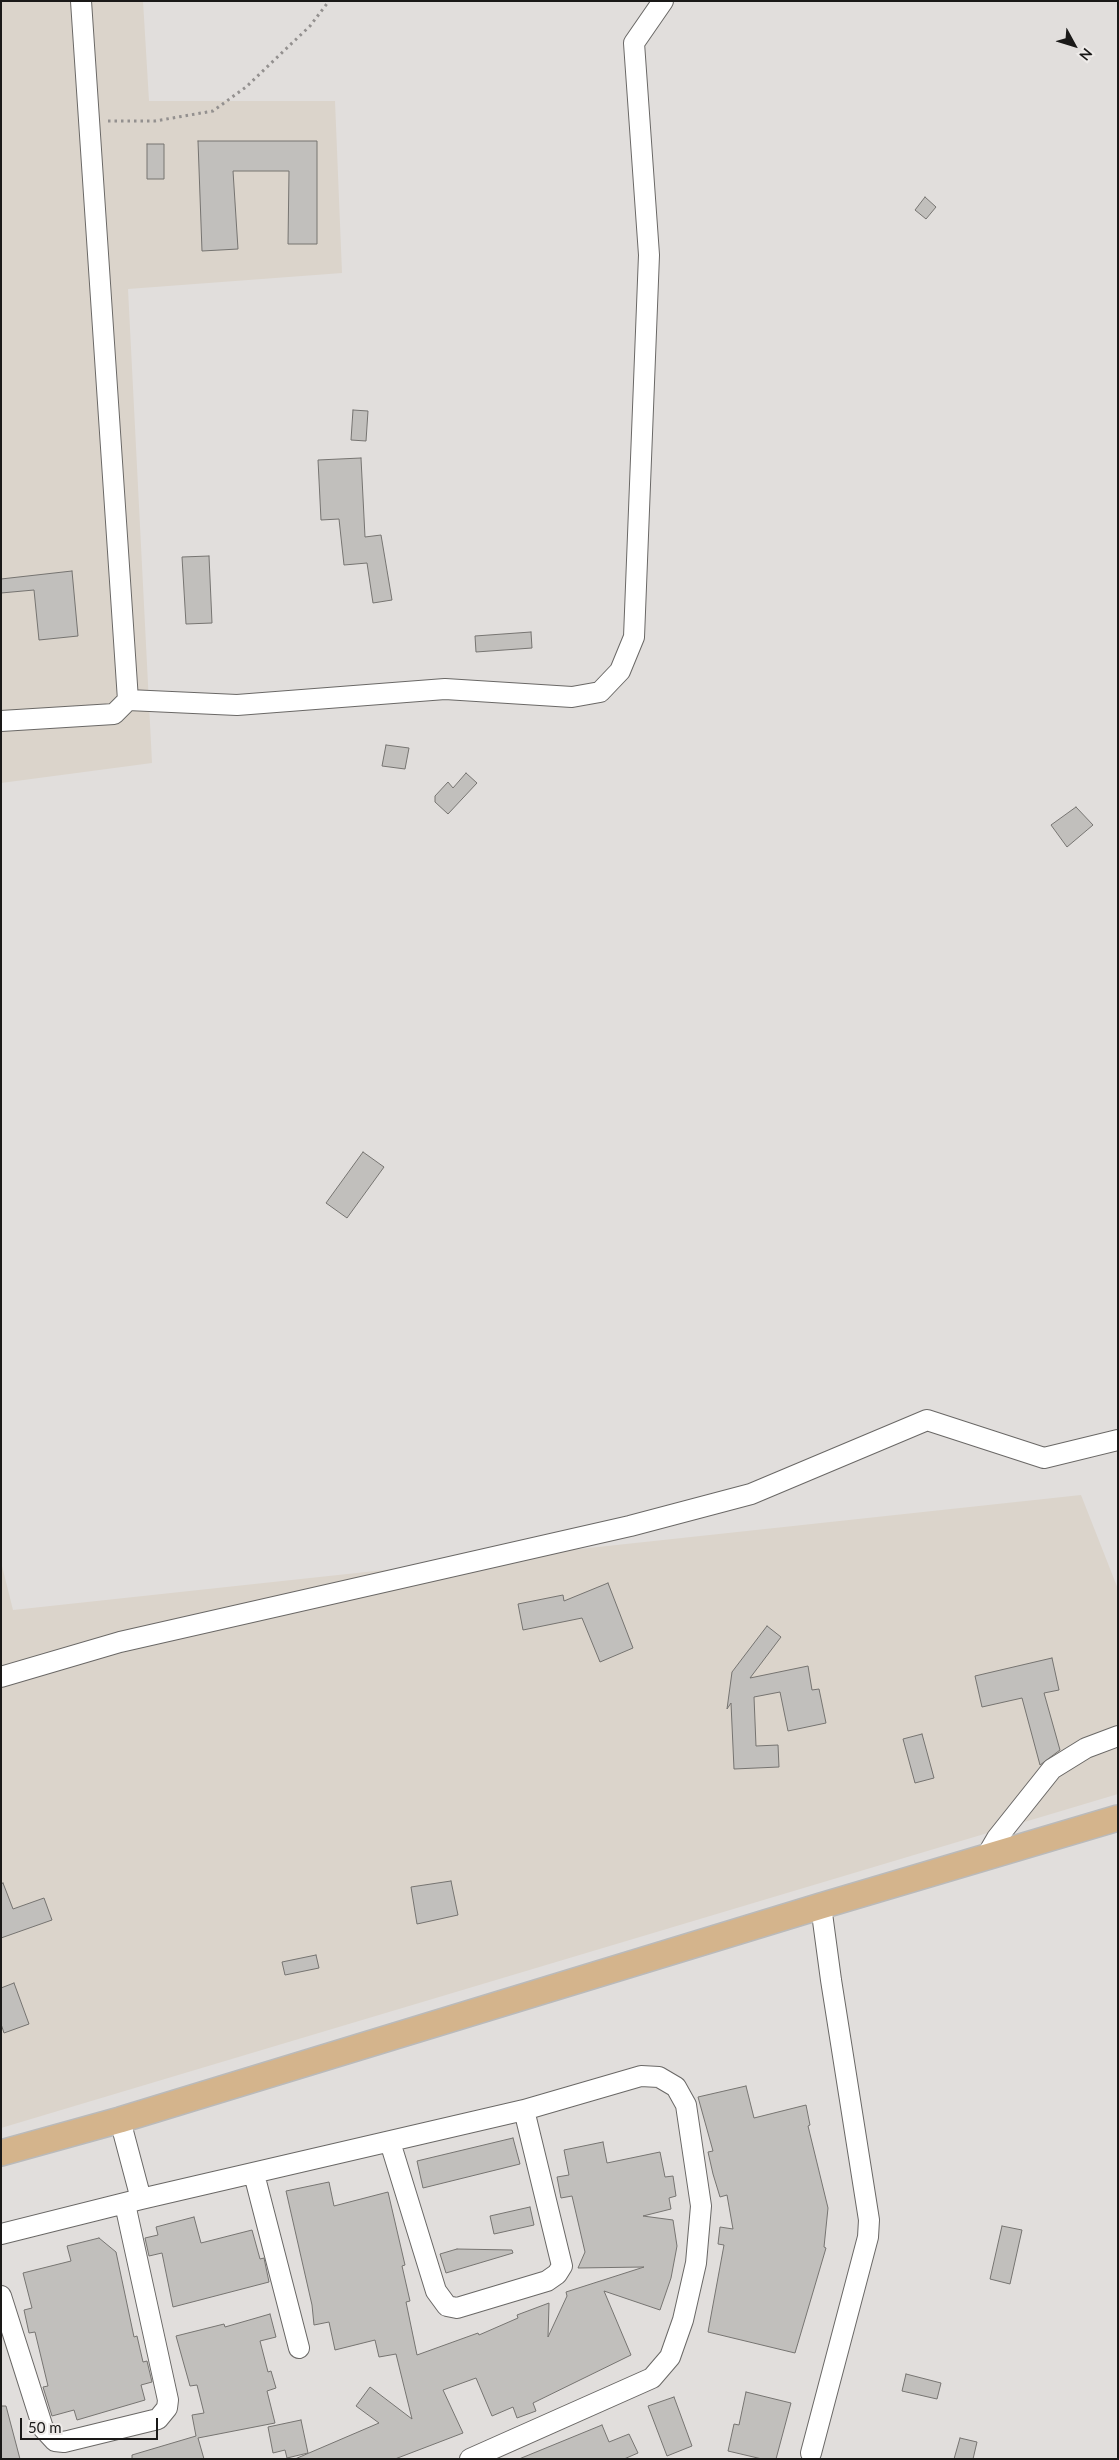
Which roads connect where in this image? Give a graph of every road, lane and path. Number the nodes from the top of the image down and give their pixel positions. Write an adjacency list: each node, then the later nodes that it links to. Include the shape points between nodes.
1 (81, 1): 4 (street)
2 (329, 1): 4 (path, via 310,26 246,87 213,111 155,121)
3 (663, 1): 5 (street, via 634,43 649,256 634,637 620,671 600,692 572,697 445,689 237,705)
4 (88, 122): 5 (street)
5 (128, 700): 6 (street, via 114,714)
6 (1, 722)
7 (1118, 1440): 8 (street, via 1044,1458 927,1420 750,1494 630,1526 120,1642)
8 (1, 1677)
9 (1118, 1736): 11 (street, via 1086,1748 1052,1769)
10 (1118, 1818): 11 (main road)
11 (986, 1857): 12 (main road)
12 (821, 1906): 14 (main road); 22 (street, via 869,2220 868,2237)
13 (524, 2110): 15 (street); 15 (street, via 562,2266 547,2281 457,2308 447,2306 436,2291); 23 (street, via 641,2076 658,2077 676,2087 686,2105 701,2206 696,2263 683,2320 670,2357 652,2378)
14 (120, 2120): 16 (main road); 18 (street)
15 (390, 2142): 17 (street)
16 (1, 2153)
17 (254, 2174): 18 (street); 21 (street)
18 (133, 2202): 19 (street); 20 (street, via 168,2400 167,2408 158,2419 64,2442 51,2438 43,2428)
19 (1, 2234)
20 (1, 2296)
21 (299, 2348)
22 (811, 2453)
23 (470, 2459)

